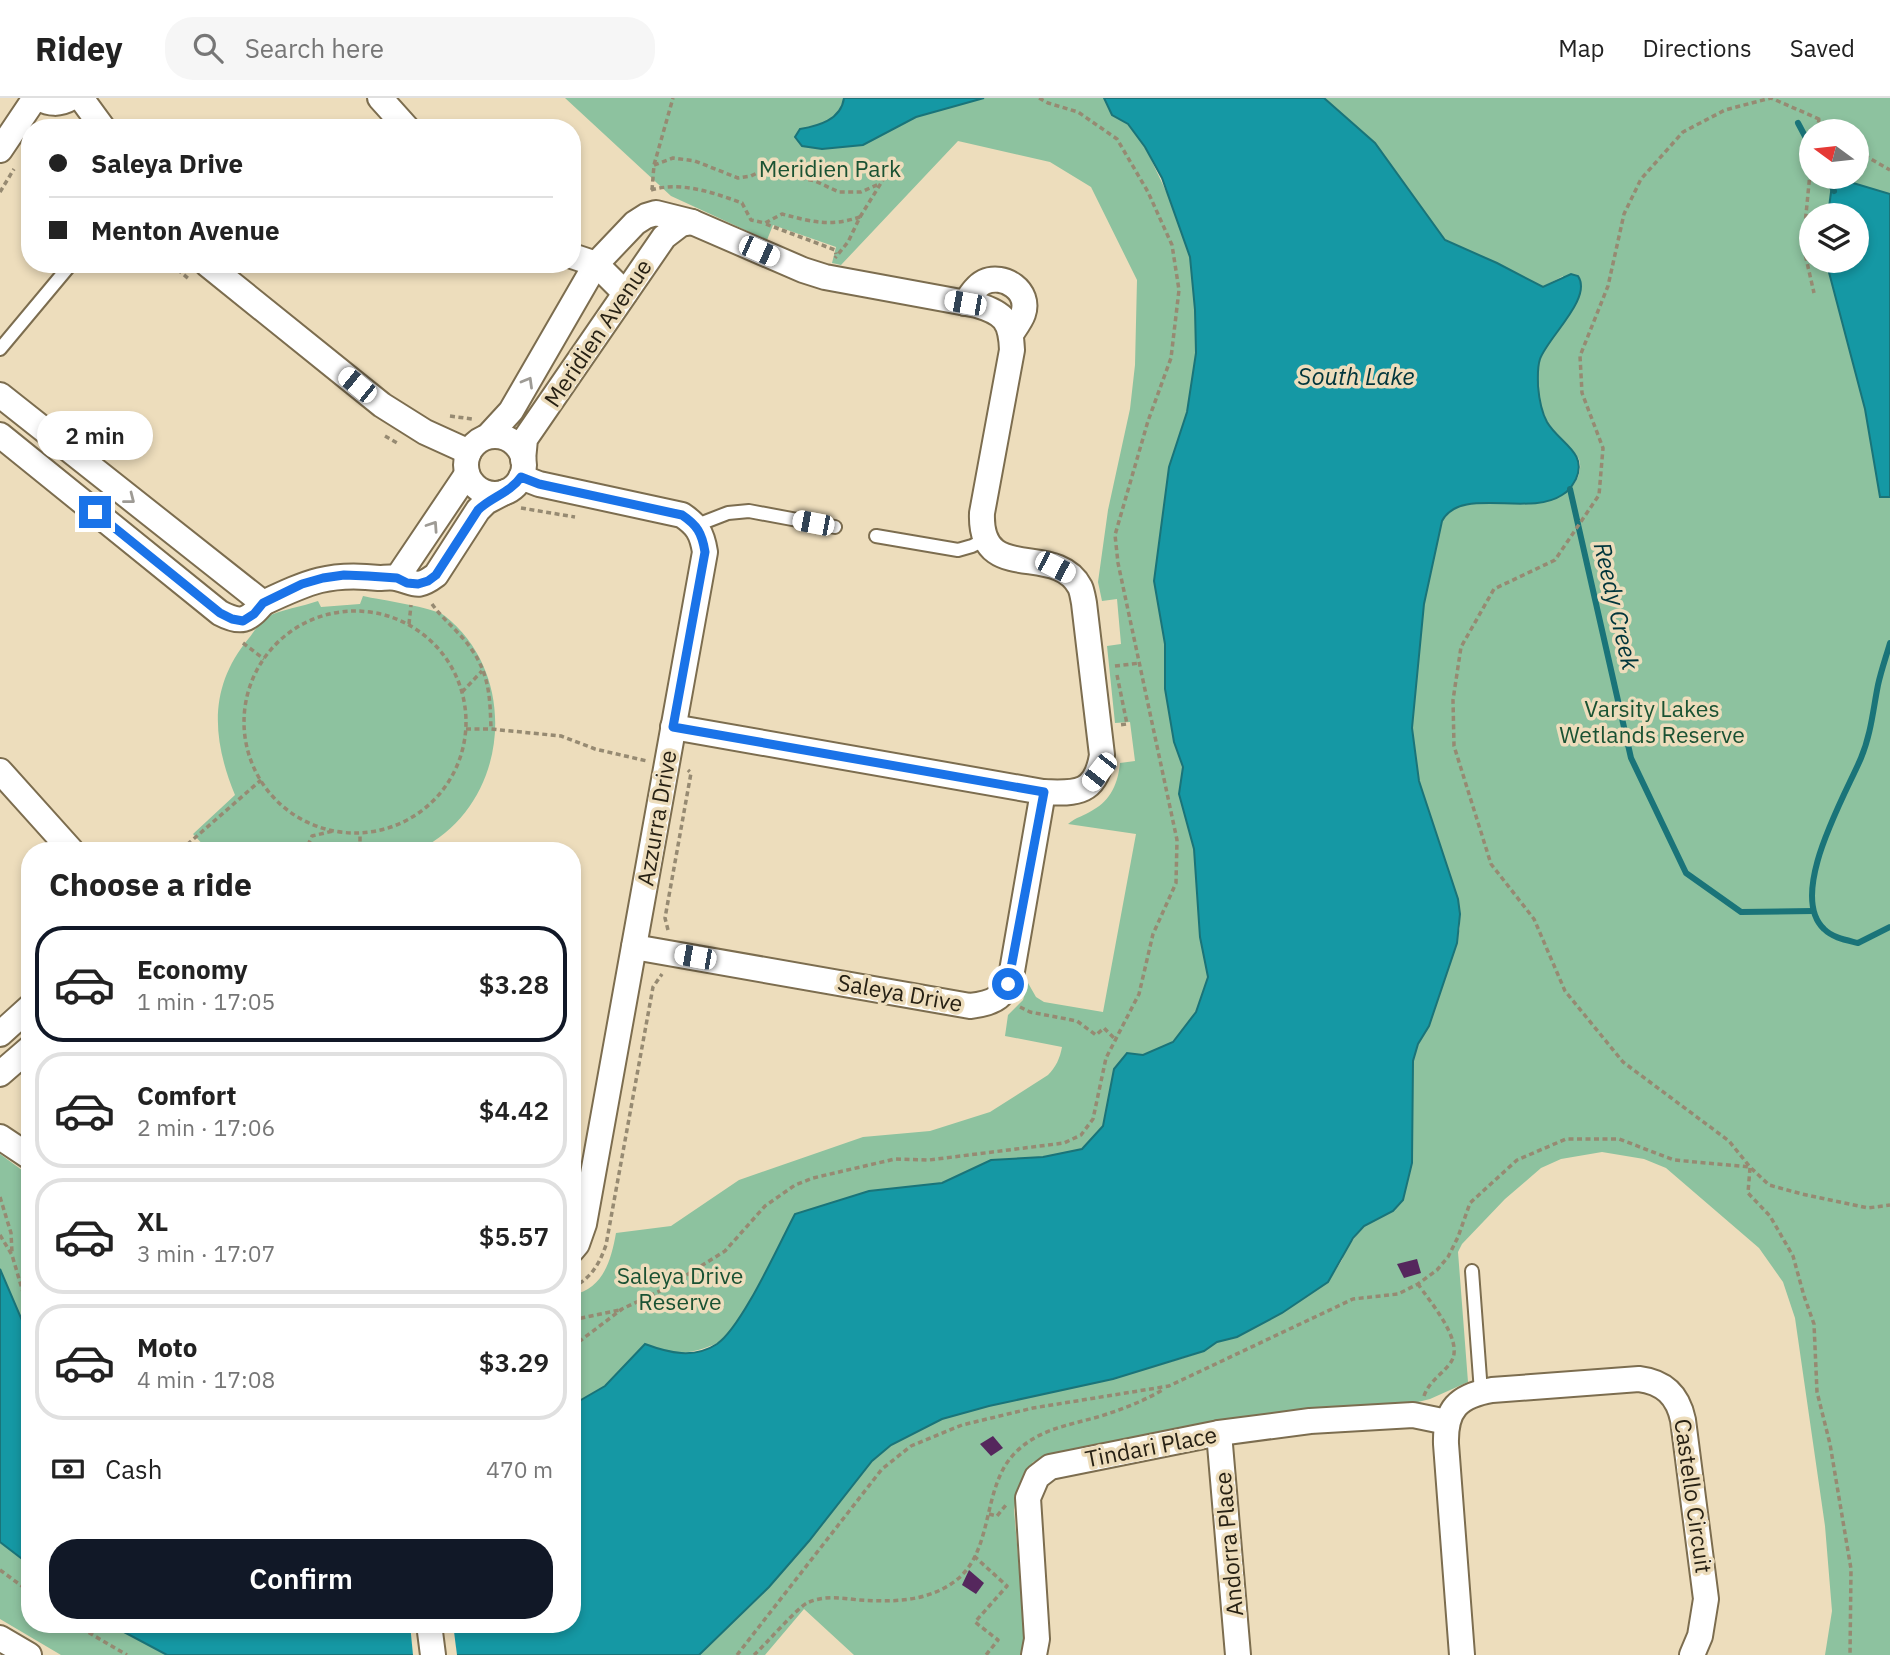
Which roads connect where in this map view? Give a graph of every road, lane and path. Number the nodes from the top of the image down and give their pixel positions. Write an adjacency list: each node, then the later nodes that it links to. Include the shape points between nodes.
1 (36, 98): 2 (street, via 57,104); 7 (street)
2 (71, 98)
3 (81, 98): 8 (street)
4 (380, 98): 9 (street)
5 (673, 98): 15 (path)
6 (1771, 98): 10 (path); 79 (path, via 1725,110 1683,132 1641,179 1624,214 1608,286 1580,356 1582,393 1603,448 1598,495 1555,560 1494,589 1461,647 1453,700 1454,746 1491,864 1534,919 1565,991 1623,1062 1729,1141)
7 (21, 119)
8 (96, 119)
9 (399, 119)
10 (1819, 119)
11 (21, 120): 12 (street)
12 (0, 150)
13 (1869, 158): 16 (path)
14 (894, 162): 17 (path)
15 (654, 165): 17 (path, via 673,158 738,177 763,170 816,181 839,191 861,192); 19 (path)
16 (1890, 170)
17 (879, 184): 20 (path)
18 (1808, 189): 29 (path, via 1803,245)
19 (652, 190)
20 (860, 216)
21 (692, 222): 24 (street, Meridien Avenue, via 656,213 646,216); 28 (street, Meridien Avenue, via 664,237); 43 (street, Meridien Avenue, via 803,271 965,303 992,310 1005,320 1012,350 982,513)
22 (765, 223): 23 (path, via 836,254 848,242)
23 (856, 223)
24 (584, 260): 28 (street)
25 (63, 273): 30 (lane)
26 (200, 273): 35 (street, via 382,405 425,432)
27 (578, 273): 35 (street, Meridien Avenue, one-way to 27, via 511,411)
28 (625, 293): 37 (street, Meridien Avenue, via 526,439)
29 (1814, 293)
30 (0, 349)
31 (0, 395): 36 (street)
32 (0, 435): 38 (street)
33 (385, 436): 34 (path)
34 (402, 445)
35 (475, 454): 37 (street, via 474,485 495,494); 37 (street, via 508,438 520,450); 44 (street, Meridien Avenue, one-way to 35)
36 (96, 472): 38 (street); 46 (street, one-way to 46)
37 (516, 484): 39 (path, via 528,508); 40 (street, via 539,484 682,515); 44 (street, via 478,510 436,575 418,584)
38 (74, 495): 46 (street, via 220,613 243,621)
39 (581, 518)
40 (697, 525): 41 (lane, via 728,513 749,511); 54 (street, Azzurra Drive, via 705,552)
41 (835, 527)
42 (876, 536): 43 (lane, via 958,550)
43 (984, 540): 55 (street, via 998,554 1055,567 1080,587)
44 (397, 578): 46 (street, via 323,578)
45 (439, 602): 52 (path, via 431,604 472,650)
46 (263, 603)
47 (421, 605): 48 (path, via 411,603)
48 (409, 624): 50 (path, via 367,611 329,614 293,631); 53 (path, via 442,653)
49 (235, 637): 50 (path)
50 (264, 659): 61 (path, via 250,688 245,719 248,751)
51 (1140, 663): 55 (path, via 1115,666 1127,724)
52 (482, 671): 53 (path); 57 (path, via 490,688)
53 (462, 692): 56 (path)
54 (673, 727): 62 (street); 70 (street, Azzurra Drive)
55 (1100, 728): 62 (street, via 1099,772 1088,786 1069,794)
56 (466, 729): 57 (path); 64 (path, via 457,764 432,801 411,818)
57 (491, 729): 58 (path, via 561,736)
58 (650, 762)
59 (687, 769): 69 (path, via 691,773 665,918)
60 (0, 771): 65 (street)
61 (261, 780): 63 (path, via 301,819); 66 (path)
62 (1044, 792): 71 (street, via 1012,971)
63 (335, 831): 64 (path); 67 (path, via 312,836)
64 (360, 833): 68 (path)
65 (64, 842)
66 (190, 842)
67 (309, 842)
68 (360, 842)
69 (671, 937)
70 (634, 947): 71 (street, Saleya Drive, via 970,1006); 82 (street, Azzurra Drive)
71 (1000, 997): 74 (path, via 1030,1012 1077,1021 1096,1035 1104,1028)
72 (21, 1015): 73 (street)
73 (0, 1034)
74 (1116, 1040)
75 (21, 1056): 76 (street)
76 (0, 1074)
77 (0, 1137): 78 (street)
78 (21, 1151)
79 (1750, 1167): 81 (path, via 1769,1185 1802,1195 1868,1208); 86 (path, via 1674,1160 1619,1139 1566,1139 1517,1160 1470,1203 1448,1257); 111 (path, via 1748,1194 1770,1216 1793,1256 1814,1324 1816,1392 1830,1444 1851,1569)
80 (0, 1197): 84 (path)
81 (1890, 1205)
82 (581, 1233)
83 (0, 1235): 84 (path)
84 (12, 1255): 87 (path)
85 (1472, 1270): 91 (lane)
86 (1418, 1284): 90 (path, via 1398,1294 1353,1298); 92 (path, via 1456,1345 1452,1361 1424,1394)
87 (21, 1286)
88 (622, 1310): 89 (path)
89 (581, 1318)
90 (1169, 1386): 95 (path, via 1144,1401 1031,1439 1004,1467); 104 (path, via 1033,1408 962,1425 911,1446 882,1469)
91 (1481, 1392): 93 (street, Castello Circuit, via 1462,1400); 110 (street, Castello Circuit, via 1639,1379 1662,1385 1672,1395 1683,1420 1705,1590 1704,1617)
92 (1423, 1416): 93 (street, Tindari Place); 94 (street, Tindari Place, via 1336,1418)
93 (1447, 1422): 109 (street)
94 (1219, 1433): 107 (street, Tindari Place, via 1050,1467 1037,1477 1028,1507); 108 (street, Andorra Place)
95 (974, 1556): 105 (path, via 954,1583 934,1594 883,1601 831,1596 806,1604); 106 (path, via 1007,1586 975,1622 998,1640)
96 (0, 1570): 97 (path)
97 (21, 1585)
98 (89, 1633): 102 (path)
99 (430, 1633): 103 (street)
100 (0, 1638): 101 (street)
101 (29, 1655)
102 (127, 1655)
103 (433, 1655)
104 (737, 1655)
105 (754, 1655)
106 (986, 1655)
107 (1034, 1655)
108 (1238, 1655)
109 (1462, 1655)
110 (1692, 1655)
111 (1850, 1655)

